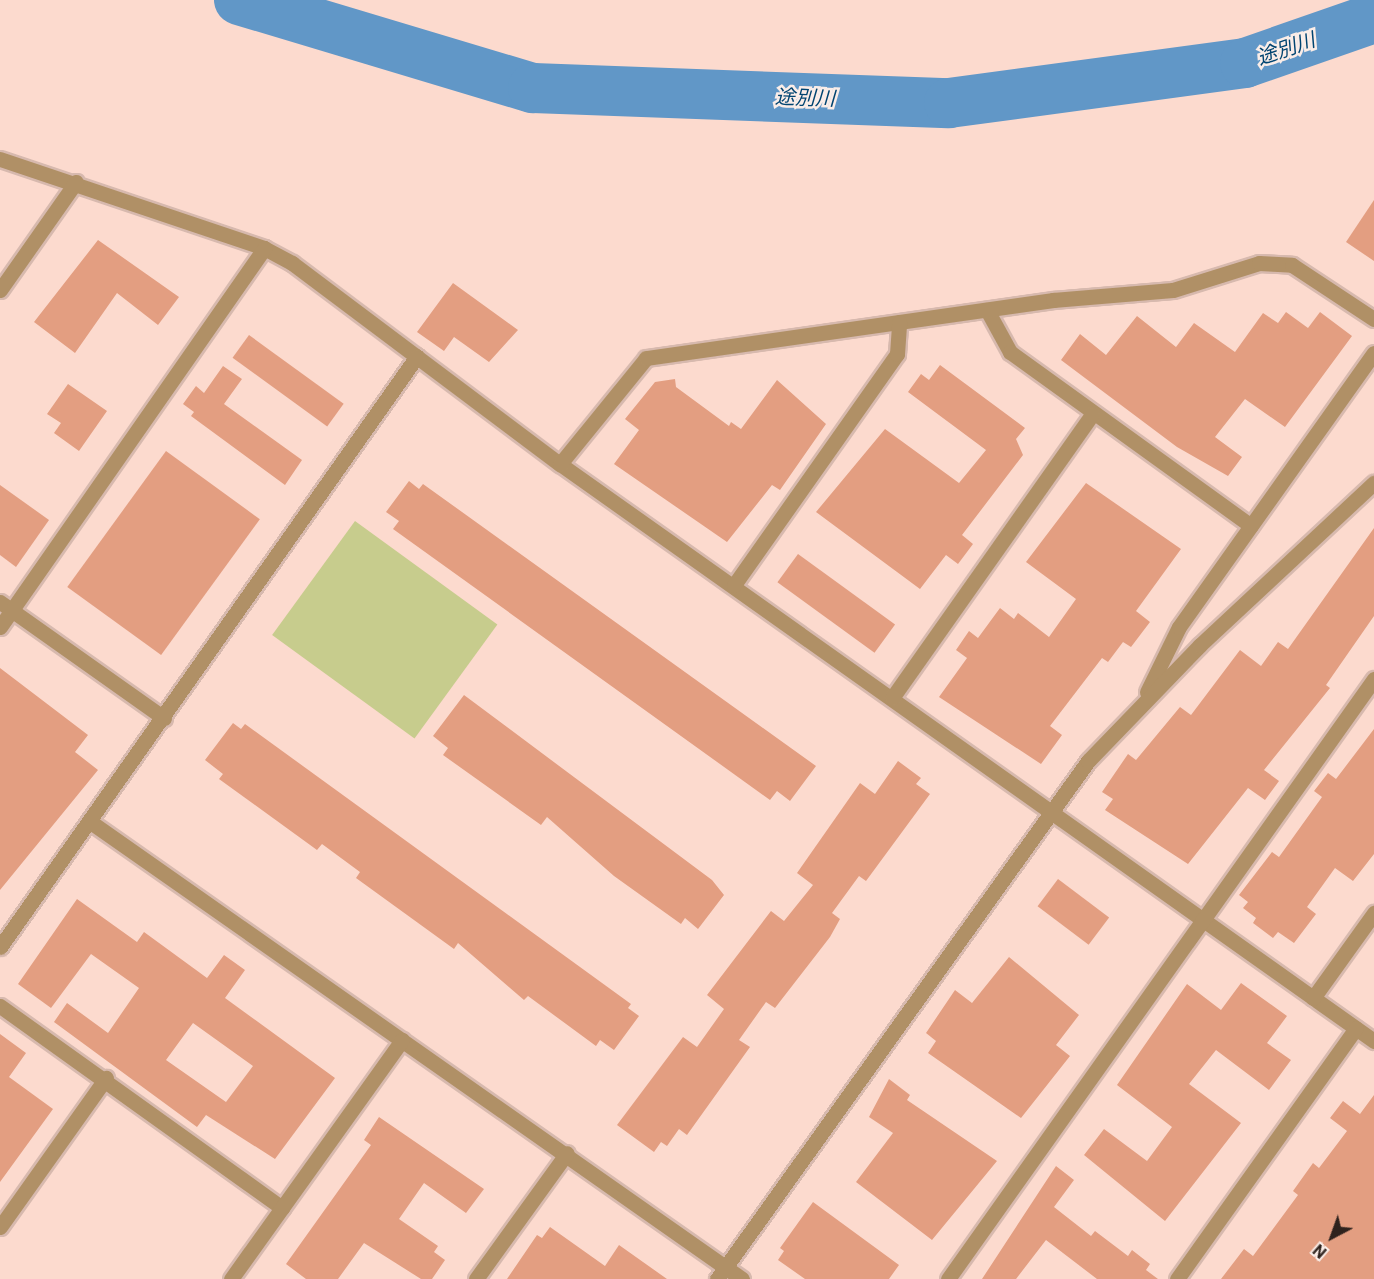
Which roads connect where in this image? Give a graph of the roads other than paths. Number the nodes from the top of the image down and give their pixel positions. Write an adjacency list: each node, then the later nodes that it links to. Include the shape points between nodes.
1 (0, 159): 2 (street)
2 (76, 182): 3 (street); 4 (street)
3 (264, 248): 9 (street); 15 (street)
4 (0, 290)
5 (987, 310): 6 (street, via 1173,290 1259,263 1292,265); 7 (street); 10 (street, via 1010,352)
6 (1374, 319)
7 (899, 322): 11 (street, via 645,358); 14 (street, via 897,354)
8 (1374, 353): 13 (street)
9 (417, 356): 11 (street); 20 (street)
10 (1092, 414): 13 (street); 18 (street)
11 (560, 464): 14 (street)
12 (1374, 483): 19 (street)
13 (1251, 526): 19 (street, via 1179,627)
14 (734, 585): 18 (street)
15 (6, 607): 16 (street); 20 (street)
16 (0, 627)
17 (1374, 679): 24 (street)
18 (892, 698): 21 (street)
19 (1141, 703): 21 (street)
20 (164, 718): 22 (street)
21 (1051, 811): 24 (street); 35 (street)
22 (92, 823): 25 (street); 29 (street)
23 (1374, 913): 26 (street)
24 (1202, 918): 26 (street); 39 (street)
25 (0, 947)
26 (1313, 998): 28 (street)
27 (0, 1005): 31 (street)
28 (1356, 1028): 30 (street); 40 (street)
29 (402, 1040): 32 (street); 33 (street)
30 (1374, 1041)
31 (106, 1078): 33 (street); 34 (street)
32 (567, 1153): 35 (street); 37 (street)
33 (282, 1208): 36 (street)
34 (0, 1227)
35 (721, 1273): 38 (street)
36 (231, 1279)
37 (476, 1279)
38 (742, 1279)
39 (948, 1279)
40 (1176, 1279)

